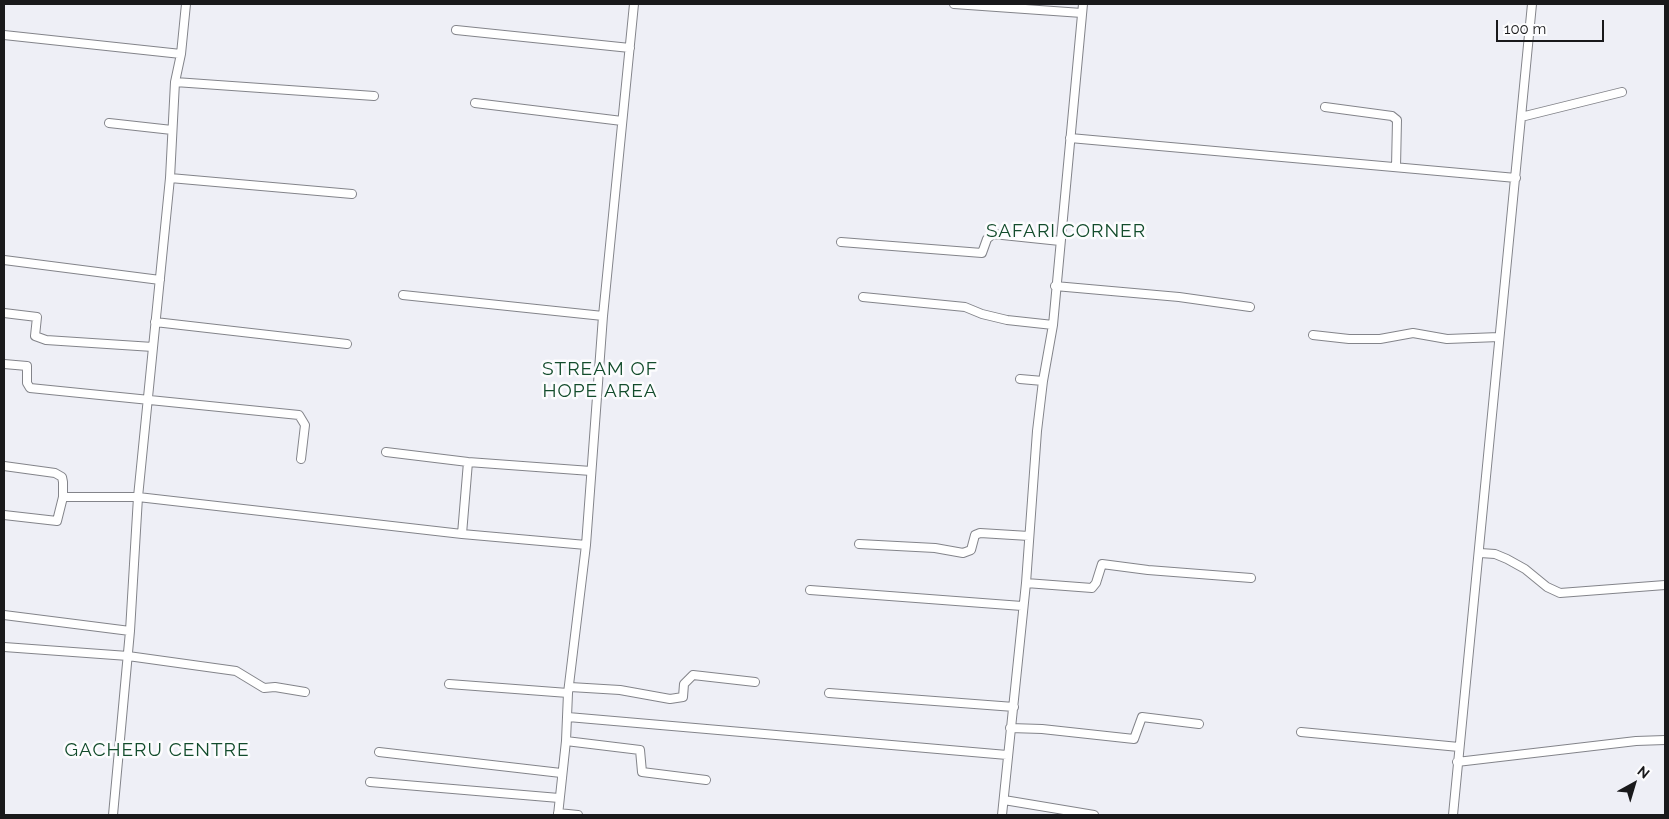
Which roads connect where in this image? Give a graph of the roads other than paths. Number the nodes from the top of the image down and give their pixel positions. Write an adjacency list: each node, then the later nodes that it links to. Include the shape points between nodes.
1 (186, 4): 10 (street)
2 (634, 4): 9 (street)
3 (954, 4): 6 (street)
4 (1083, 4): 6 (street)
5 (1532, 4): 16 (street)
6 (1082, 13): 20 (street)
7 (456, 30): 9 (street)
8 (4, 35): 10 (street)
9 (630, 48): 17 (street)
10 (181, 54): 11 (street)
11 (175, 82): 13 (street); 19 (street)
12 (1622, 92): 16 (street)
13 (374, 96)
14 (475, 103): 17 (street)
15 (1325, 107): 21 (street, via 1392,116 1397,120)
16 (1522, 117): 23 (street)
17 (622, 121): 34 (street)
18 (108, 123): 19 (street)
19 (172, 130): 22 (street)
20 (1070, 138): 21 (street); 26 (street)
21 (1396, 167): 23 (street)
22 (170, 178): 24 (street); 28 (street)
23 (1516, 178): 38 (street)
24 (352, 194)
25 (842, 242): 26 (street, via 982,253 987,239 993,234)
26 (1060, 242): 29 (street)
27 (4, 260): 28 (street)
28 (160, 280): 35 (street)
29 (1056, 286): 32 (street); 36 (street)
30 (403, 295): 34 (street)
31 (863, 297): 36 (street, via 965,306 993,317)
32 (1250, 307)
33 (4, 313): 40 (street, via 37,317 35,336 46,340)
34 (603, 316): 49 (street)
35 (155, 322): 39 (street); 40 (street)
36 (1052, 325): 43 (street)
37 (1313, 336): 38 (street, via 1380,339 1413,333 1447,339)
38 (1500, 337): 57 (street)
39 (347, 344)
40 (153, 347): 44 (street)
41 (4, 364): 44 (street, via 27,366 30,388)
42 (1020, 379): 43 (street)
43 (1043, 381): 54 (street)
44 (148, 401): 46 (street, via 299,415 306,425); 51 (street)
45 (386, 452): 47 (street)
46 (301, 459)
47 (468, 462): 49 (street); 53 (street)
48 (4, 466): 50 (street, via 59,474 63,482)
49 (591, 471): 56 (street)
50 (63, 497): 51 (street); 52 (street, via 57,521)
51 (138, 497): 53 (street); 64 (street)
52 (4, 515)
53 (462, 534): 56 (street)
54 (1029, 536): 55 (street, via 980,533 975,535 971,550 963,553 935,548); 59 (street)
55 (859, 544)
56 (586, 545): 69 (street)
57 (1480, 553): 60 (street, via 1507,559 1560,593); 79 (street)
58 (1250, 578): 59 (street, via 1102,564 1092,588)
59 (1026, 583): 62 (street)
60 (1665, 585)
61 (810, 590): 62 (street)
62 (1022, 606): 72 (street)
63 (4, 615): 64 (street)
64 (130, 631): 66 (street)
65 (4, 647): 66 (street)
66 (128, 656): 70 (street, via 236,671 264,688); 89 (street)
67 (755, 682): 69 (street, via 693,675 684,684 682,697 670,700 620,690)
68 (449, 684): 69 (street)
69 (569, 690): 73 (street)
70 (305, 692)
71 (829, 693): 72 (street)
72 (1014, 707): 75 (street)
73 (568, 717): 78 (street); 81 (street)
74 (1199, 724): 75 (street, via 1142,717 1134,739)
75 (1010, 728): 81 (street)
76 (1301, 732): 79 (street)
77 (1665, 740): 82 (street)
78 (566, 741): 83 (street); 84 (street, via 640,750 642,772)
79 (1459, 747): 82 (street)
80 (379, 752): 83 (street)
81 (1007, 755): 87 (street)
82 (1457, 762): 93 (street)
83 (561, 772): 86 (street)
84 (706, 780)
85 (370, 782): 86 (street)
86 (559, 798): 88 (street)
87 (1004, 800): 91 (street); 92 (street)
88 (558, 814): 90 (street)
89 (113, 815)
90 (578, 815)
91 (1002, 815)
92 (1094, 815)
93 (1453, 815)

